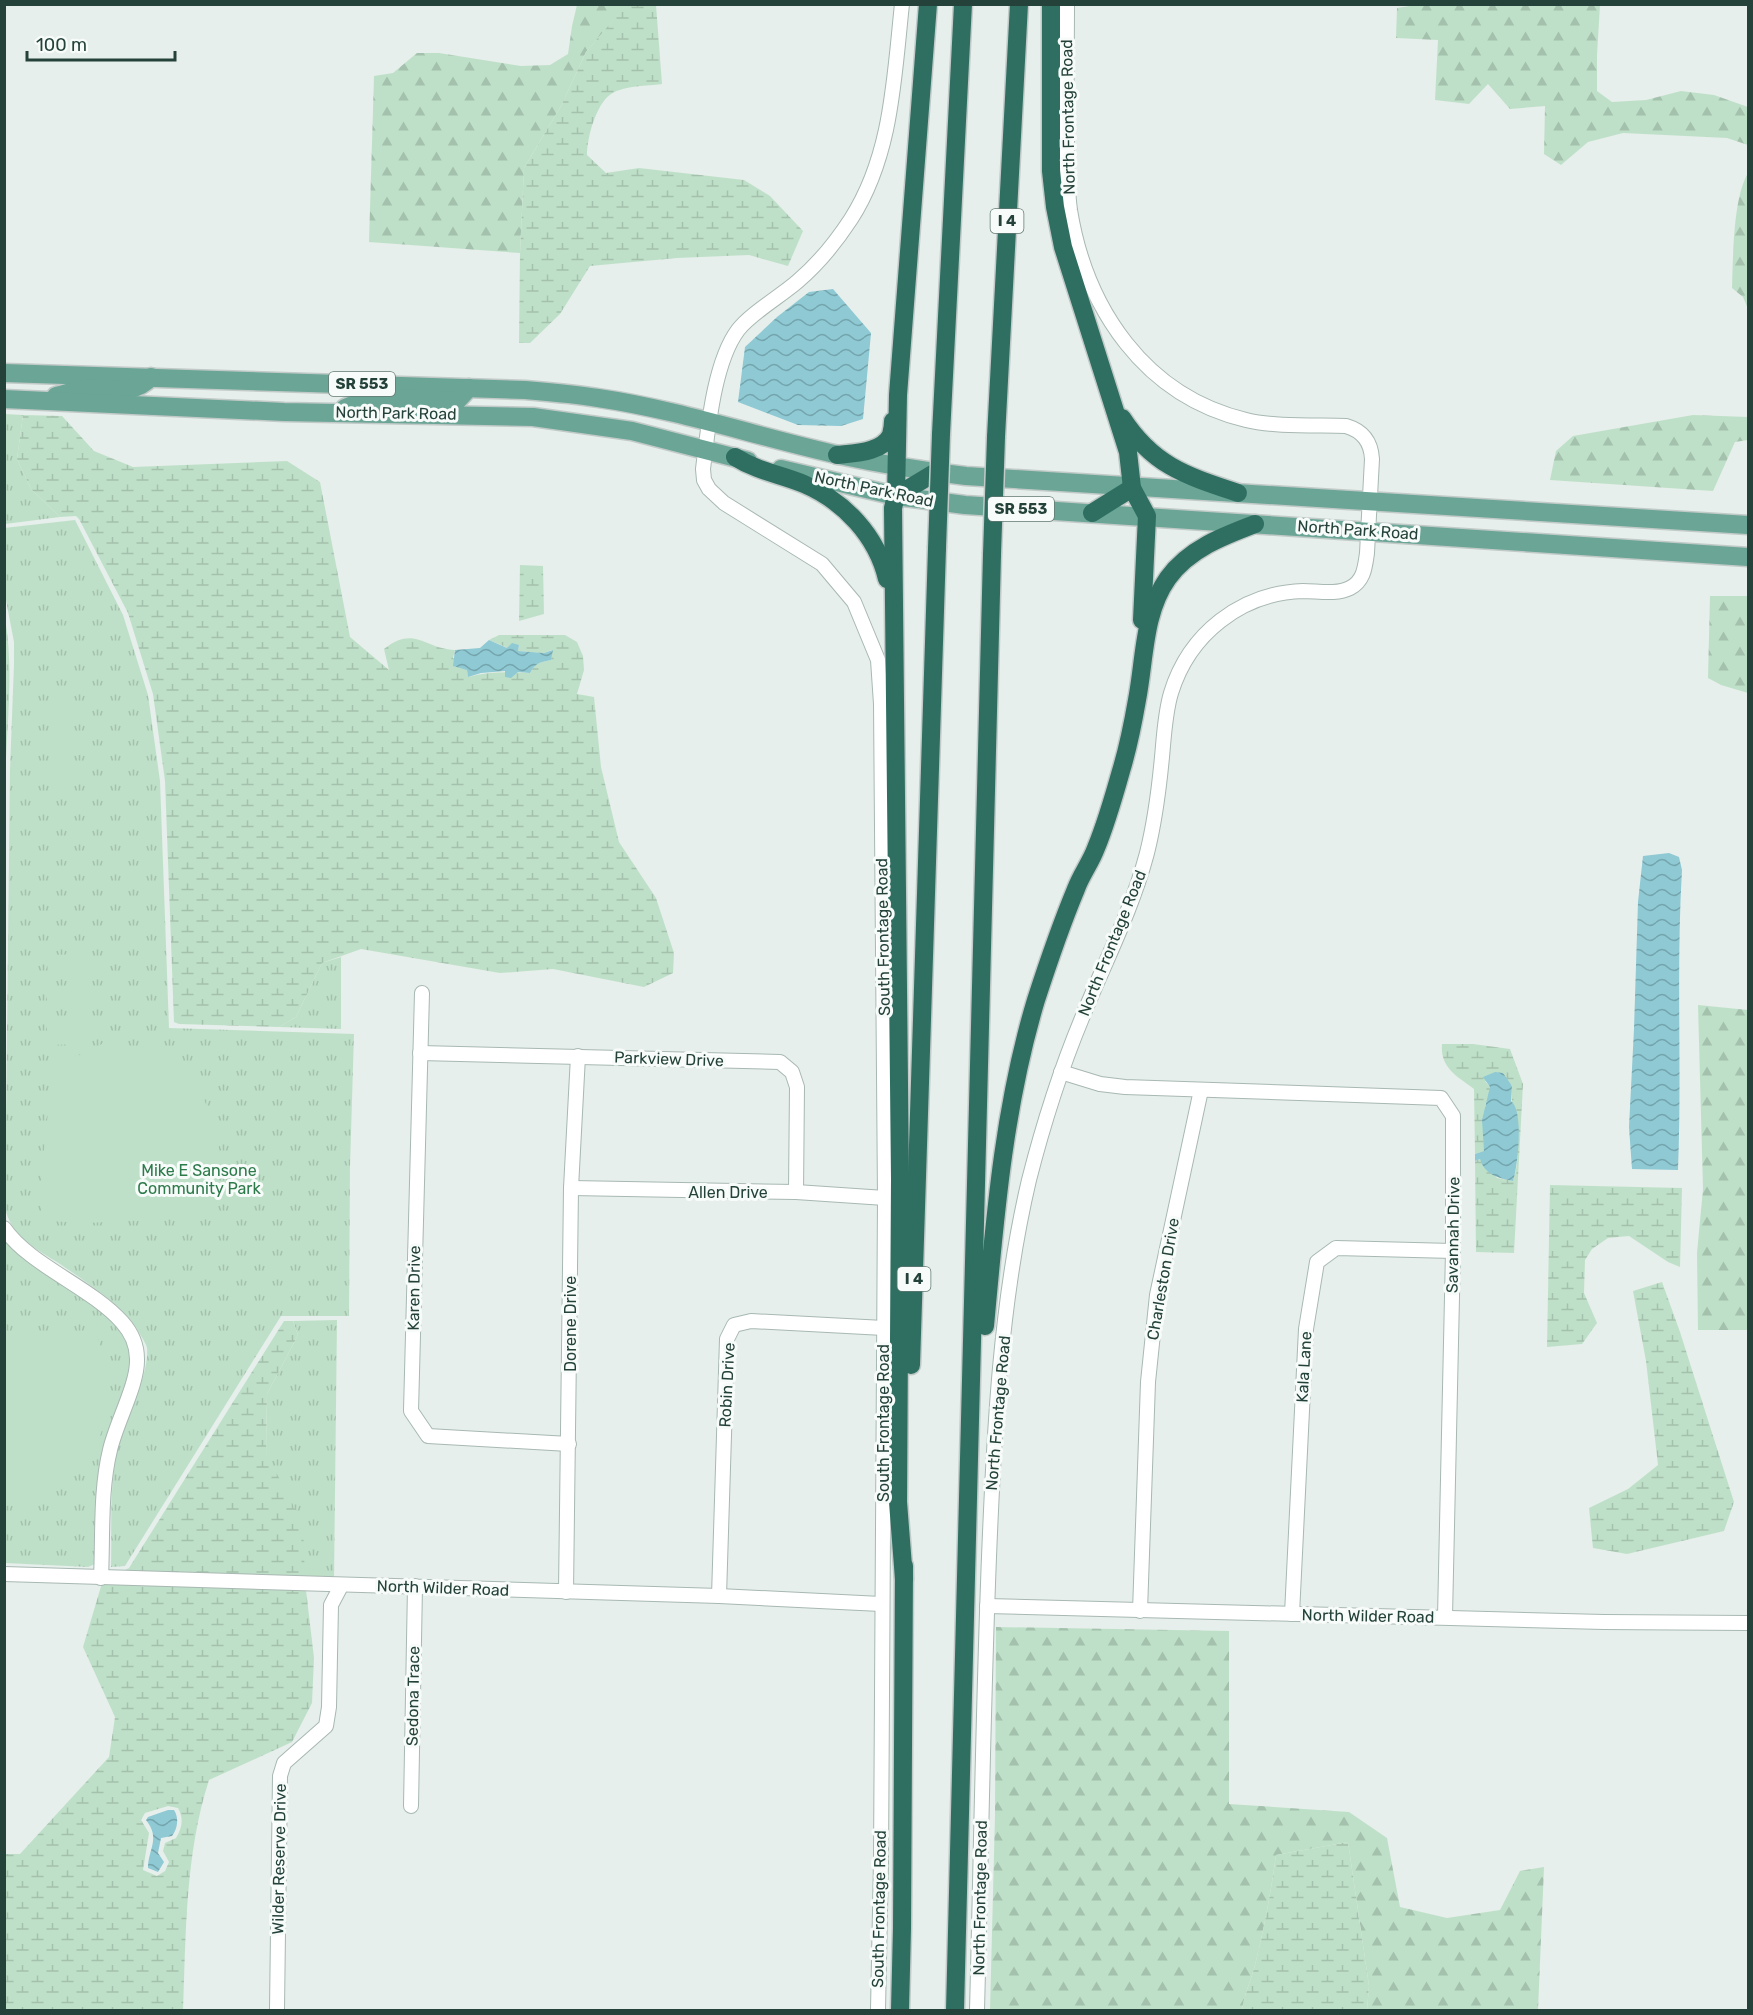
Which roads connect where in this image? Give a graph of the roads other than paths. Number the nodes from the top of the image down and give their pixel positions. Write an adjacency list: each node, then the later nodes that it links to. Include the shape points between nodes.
1 (903, 4): 15 (street, South Frontage Road, via 886,134 875,173 829,251 740,327 729,344)
2 (928, 4): 10 (highway)
3 (963, 4): 48 (highway, I 4, bridge, via 941,434)
4 (1019, 4): 44 (highway, I 4, bridge, via 992,554)
5 (1051, 4): 13 (highway, via 1051,171 1055,207 1063,247)
6 (1067, 4): 24 (street, North Frontage Road, via 1070,209 1090,281 1111,322 1150,371 1204,406 1248,421 1356,429 1371,447)
7 (4, 373): 8 (main road, North Park Road / SR 553)
8 (151, 377): 9 (main road, North Park Road / SR 553); 12 (main road, via 144,385 128,390 84,389)
9 (469, 388): 14 (main road, via 457,401 376,398); 15 (main road, North Park Road / SR 553, via 597,398)
10 (898, 395): 17 (highway, via 891,435 884,442 871,450); 19 (highway)
11 (4, 399): 12 (main road, North Park Road / SR 553)
12 (37, 401): 14 (main road, North Park Road / SR 553)
13 (1114, 406): 21 (highway, via 1128,452); 22 (highway, via 1130,430 1159,460 1177,471)
14 (338, 411): 16 (main road, North Park Road / SR 553, via 542,418 630,430)
15 (710, 422): 16 (street, South Frontage Road); 17 (main road, North Park Road / SR 553)
16 (706, 449): 18 (main road, North Park Road / SR 553); 40 (street, South Frontage Road, via 703,469 709,489 822,564 854,602 878,660)
17 (837, 455): 19 (main road, North Park Road / SR 553)
18 (735, 457): 23 (main road, North Park Road / SR 553); 31 (highway, via 752,468 804,484 847,511 877,551)
19 (896, 467): 20 (main road, North Park Road / SR 553); 23 (highway)
20 (936, 472): 21 (main road, North Park Road / SR 553); 23 (highway)
21 (1132, 488): 22 (main road, North Park Road / SR 553); 25 (highway); 26 (highway)
22 (1238, 493): 24 (main road, North Park Road / SR 553)
23 (896, 496): 25 (main road, North Park Road / SR 553, via 965,505); 31 (highway, via 892,508)
24 (1369, 501): 28 (main road, North Park Road); 29 (street, North Frontage Road)
25 (1092, 513): 26 (main road, North Park Road / SR 553)
26 (1147, 516): 27 (main road, North Park Road / SR 553); 32 (highway, via 1144,604 1133,691 1116,770)
27 (1255, 524): 29 (main road, North Park Road / SR 553); 32 (highway, via 1205,545 1184,561 1158,594 1149,618 1137,700 1121,770 1096,849)
28 (1749, 525)
29 (1368, 531): 30 (main road, North Park Road); 36 (street, North Frontage Road, via 1365,567 1357,584 1338,592 1289,592 1258,599 1213,626 1184,662 1170,696 1147,852)
30 (1749, 557)
31 (892, 598): 48 (highway, via 900,1179 898,1502)
32 (1083, 876): 44 (highway, via 1023,1045 1009,1109 994,1220 984,1337)
33 (422, 993): 34 (street, Karen Drive)
34 (420, 1053): 35 (street, Parkview Drive); 45 (street, Karen Drive, via 411,1411 428,1436)
35 (578, 1056): 38 (street, Dorene Drive); 39 (street, Parkview Drive, via 780,1062 792,1072 798,1087)
36 (1061, 1072): 37 (street, via 1100,1084); 54 (street, North Frontage Road, via 1029,1182 1010,1291 992,1469)
37 (1201, 1090): 42 (street, Savannah Drive, via 1441,1098 1453,1116); 55 (street, Charleston Drive, via 1157,1295 1148,1382)
38 (571, 1188): 39 (street, Allen Drive); 45 (street, Dorene Drive)
39 (796, 1192): 40 (street, Allen Drive)
40 (885, 1198): 43 (street, South Frontage Road)
41 (4, 1227): 47 (street, via 22,1248 114,1314 135,1345 135,1374 107,1461)
42 (1453, 1251): 56 (street, Kala Lane, via 1336,1248 1317,1262 1306,1329); 57 (street, Savannah Drive)
43 (884, 1328): 52 (street, Robin Drive, via 751,1321 734,1325 727,1339); 53 (street, South Frontage Road)
44 (973, 1371): 63 (highway, I 4)
45 (569, 1444): 51 (street, Dorene Drive)
46 (4, 1574): 47 (street, North Wilder Road)
47 (102, 1578): 49 (street, North Wilder Road)
48 (904, 1578): 62 (highway, I 4)
49 (341, 1586): 50 (street, North Wilder Road); 60 (street, Wilder Reserve Drive, via 331,1605 326,1726 284,1762 280,1776)
50 (415, 1586): 51 (street, North Wilder Road); 59 (street, Sedona Trace)
51 (566, 1592): 52 (street, North Wilder Road)
52 (719, 1596): 53 (street, North Wilder Road)
53 (881, 1604): 61 (street, South Frontage Road)
54 (987, 1606): 55 (street, North Wilder Road); 64 (street, North Frontage Road)
55 (1140, 1611): 56 (street, North Wilder Road)
56 (1292, 1614): 57 (street, North Wilder Road)
57 (1445, 1617): 58 (street, North Wilder Road)
58 (1749, 1623)
59 (411, 1806)
60 (277, 2010)
61 (878, 2010)
62 (900, 2010)
63 (955, 2010)
64 (977, 2010)

